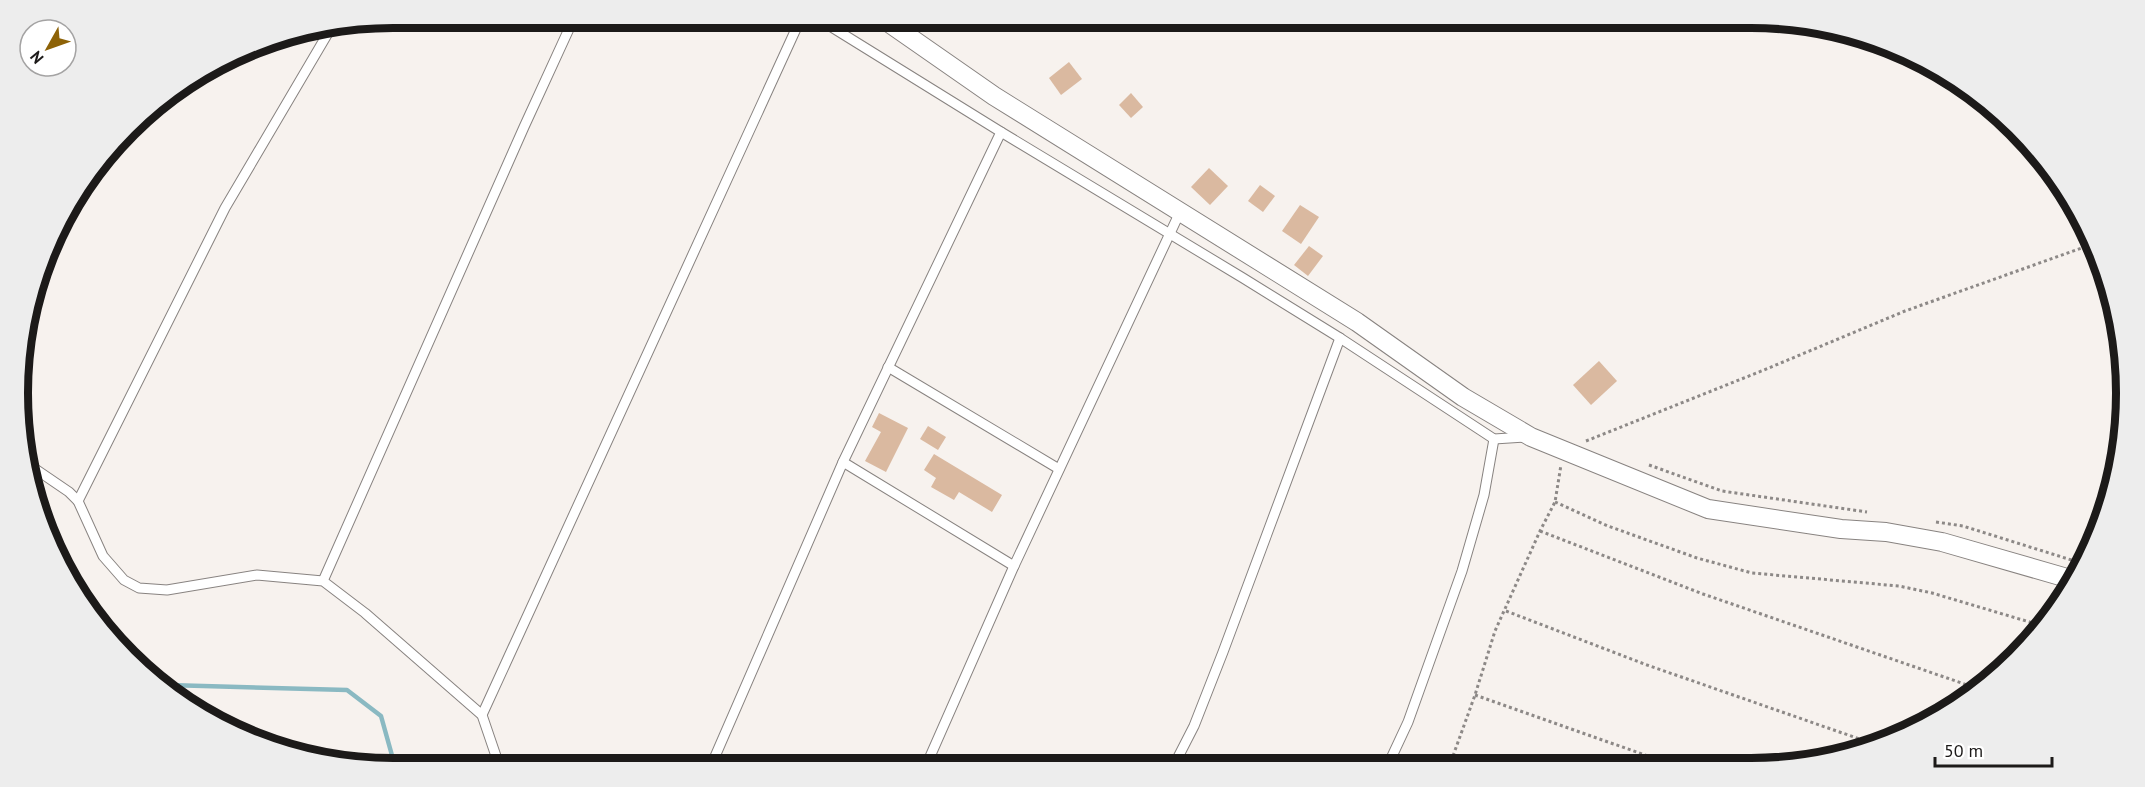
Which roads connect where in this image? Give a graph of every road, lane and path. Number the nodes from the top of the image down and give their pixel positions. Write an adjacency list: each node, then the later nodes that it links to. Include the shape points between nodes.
1 (569, 28): 28 (lane)
2 (796, 28): 33 (lane)
3 (833, 28): 6 (lane)
4 (896, 28): 7 (street, via 994,96)
5 (327, 35): 20 (lane, via 225,208)
6 (1001, 132): 8 (lane); 11 (lane)
7 (1180, 212): 8 (lane); 12 (street, via 1357,322 1463,397)
8 (1170, 233): 10 (lane); 19 (lane)
9 (2086, 247): 14 (path, via 1905,311 1583,442)
10 (1340, 338): 13 (lane); 38 (lane, via 1223,652)
11 (888, 368): 16 (lane); 19 (lane)
12 (1531, 437): 13 (lane); 15 (street)
13 (1494, 439): 39 (lane, via 1484,495 1462,571)
14 (1594, 446)
15 (1564, 450): 21 (path); 27 (street, via 1708,509 1942,542)
16 (843, 462): 26 (lane); 36 (lane)
17 (1647, 465): 22 (path, via 1722,491)
18 (37, 470): 20 (lane)
19 (1059, 470): 26 (lane)
20 (78, 501): 28 (lane, via 103,556 124,580 139,588 167,590 257,575)
21 (1555, 502): 24 (path); 30 (path, via 1608,526 1752,573 1899,586)
22 (1875, 514)
23 (1930, 522): 25 (path, via 1963,526)
24 (1540, 531): 29 (path); 31 (path, via 1703,594)
25 (2076, 561)
26 (1014, 566): 37 (lane)
27 (2067, 578)
28 (323, 581): 33 (lane)
29 (1506, 611): 32 (path, via 1495,631); 34 (path)
30 (2035, 624)
31 (1970, 686)
32 (1475, 695): 40 (path); 41 (path)
33 (482, 715): 35 (lane)
34 (1864, 741)
35 (497, 758)
36 (714, 758)
37 (929, 758)
38 (1178, 758)
39 (1391, 758)
40 (1452, 758)
41 (1653, 758)

